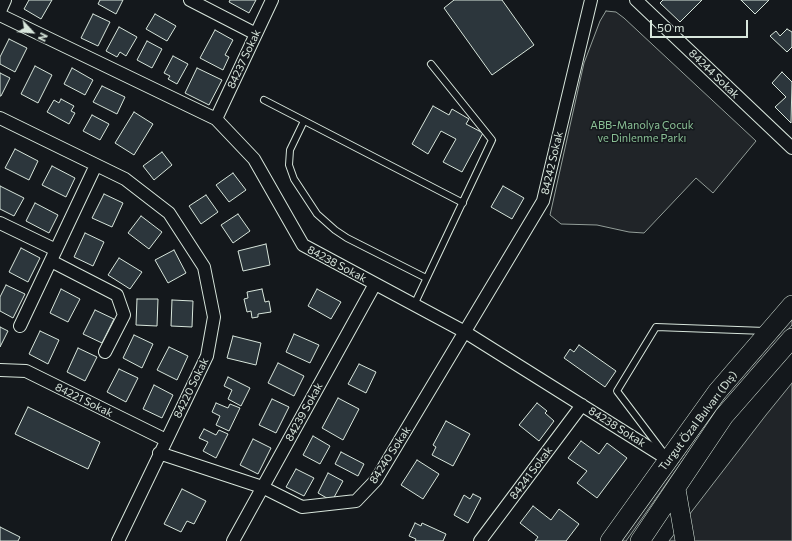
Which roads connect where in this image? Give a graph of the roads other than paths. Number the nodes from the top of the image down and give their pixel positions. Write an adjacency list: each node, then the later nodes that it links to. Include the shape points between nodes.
1 (5, 0): 6 (street)
2 (190, 0): 8 (street)
3 (272, 0): 8 (street, 84237 Sokak)
4 (591, 0): 26 (street, 84242 Sokak, via 543,201)
5 (636, 0): 14 (street, 84244 Sokak)
6 (0, 11)
7 (0, 15): 12 (street, 84238 Sokak)
8 (256, 34): 12 (street, 84237 Sokak)
9 (431, 64): 16 (lane, via 492,140)
10 (264, 100): 13 (lane)
11 (0, 118): 15 (street, 84220 Sokak)
12 (216, 119): 21 (street, 84238 Sokak, via 254,158 303,245)
13 (304, 121): 16 (lane); 20 (lane, via 290,150 289,165 294,179 317,214 325,223 347,238)
14 (792, 148)
15 (96, 164): 18 (street); 31 (street, 84220 Sokak, via 126,178 169,213 204,267 214,317 207,356)
16 (462, 203): 20 (lane)
17 (0, 223): 18 (street)
18 (56, 250): 19 (street)
19 (51, 261): 24 (street); 28 (street, via 117,295 124,315)
20 (426, 278): 22 (lane)
21 (375, 284): 22 (street, 84238 Sokak); 34 (street, 84239 Sokak)
22 (414, 305): 26 (street, 84238 Sokak)
23 (792, 305): 25 (main road, Turgut Özal Bulvarı (Dış))
24 (20, 326)
25 (769, 331): 33 (main road, Turgut Özal Bulvarı (Dış), via 717,392); 33 (lane, via 656,327 617,391)
26 (465, 332): 30 (street, 84238 Sokak); 34 (street, 84240 Sokak, via 376,480 356,501 302,507)
27 (792, 338): 35 (main road, Turgut Özal Bulvarı (Dış), via 724,416)
28 (105, 352)
29 (1, 371): 31 (street, 84221 Sokak, via 26,372)
30 (582, 405): 33 (street, 84238 Sokak); 38 (street, 84241 Sokak)
31 (166, 440): 32 (street, 84220 Sokak)
32 (159, 453): 34 (street, 84240 Sokak); 37 (street, 84220 Sokak)
33 (669, 460): 39 (main road, Turgut Özal Bulvarı (Dış))
34 (262, 487): 36 (street, 84239 Sokak)
35 (676, 488): 40 (main road, Turgut Özal Bulvarı (Dış)); 41 (main road)
36 (234, 540)
37 (118, 541)
38 (480, 541)
39 (610, 541)
40 (640, 541)
41 (685, 541)

